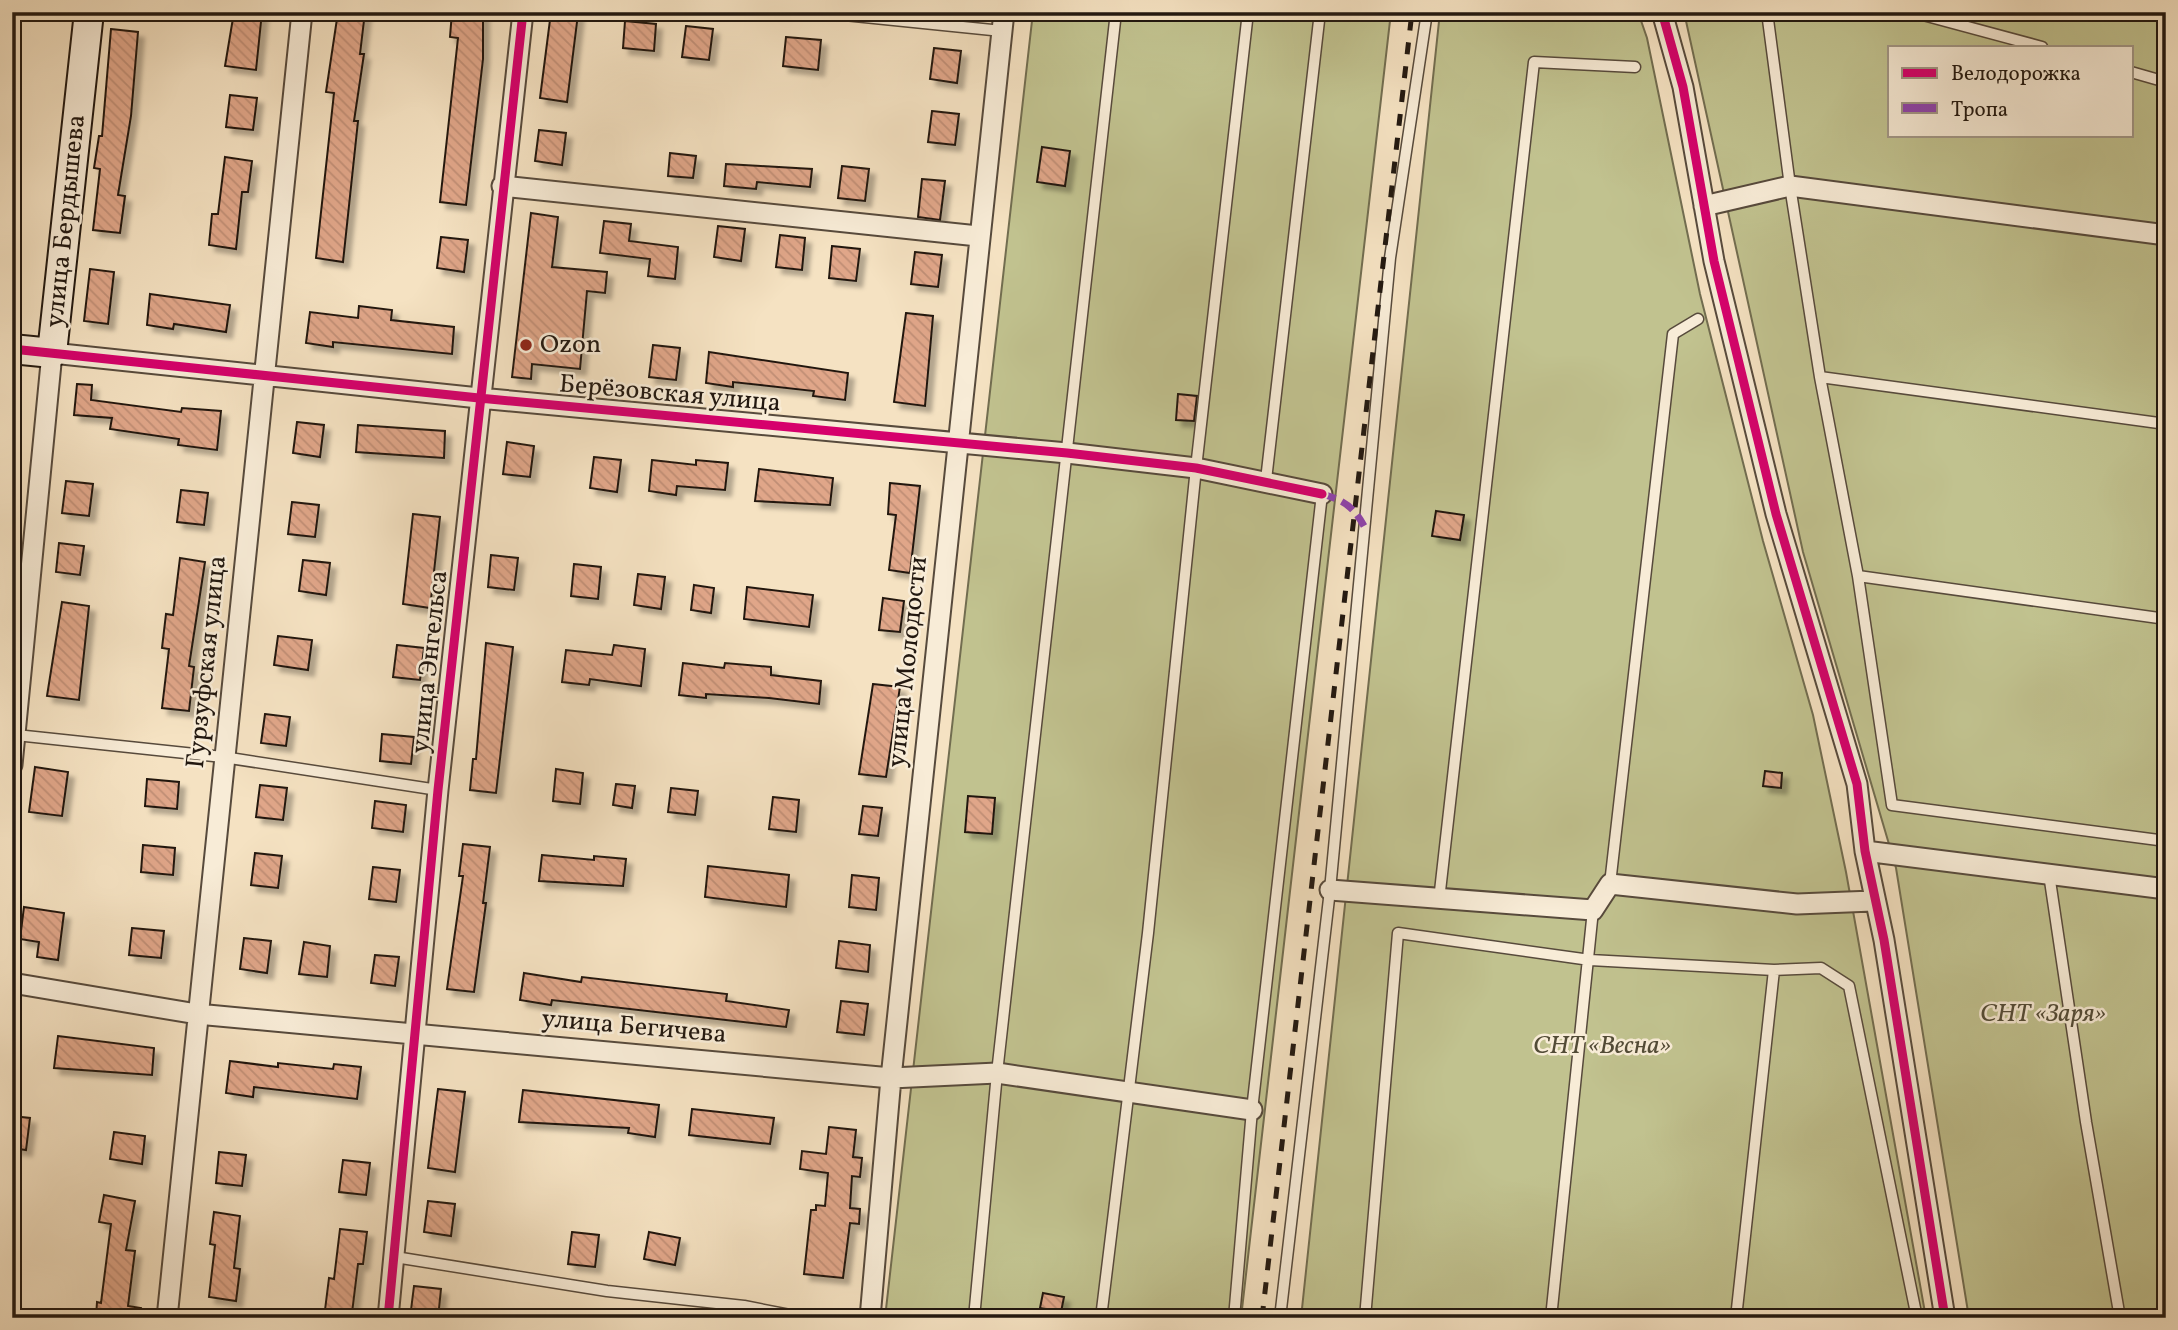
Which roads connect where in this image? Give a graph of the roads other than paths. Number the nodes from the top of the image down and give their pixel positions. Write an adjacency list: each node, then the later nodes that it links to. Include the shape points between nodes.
1 (89, 12): 24 (street, улица Бердышева)
2 (302, 12): 25 (street, Гурзуфская улица)
3 (523, 12): 17 (street, улица Энгельса)
4 (814, 12): 12 (lane)
5 (1116, 12): 30 (lane)
6 (1248, 12): 31 (lane)
7 (1320, 12): 32 (lane)
8 (1427, 12): 45 (lane, via 1390,258)
9 (1662, 12): 19 (street, via 1683,87)
10 (1768, 12): 18 (lane)
11 (1912, 12): 13 (lane)
12 (1003, 22): 21 (street, улица Молодости)
13 (2038, 46)
14 (1635, 67): 46 (lane, via 1534,62)
15 (2132, 72): 16 (lane)
16 (2166, 82)
17 (502, 186): 21 (street); 27 (street, улица Энгельса)
18 (1790, 186): 19 (street); 20 (street); 26 (lane)
19 (1704, 206): 41 (street, via 1776,514 1857,784)
20 (2166, 235)
21 (978, 236): 29 (street, улица Молодости)
22 (1698, 319): 43 (lane, via 1674,334)
23 (12, 349): 24 (street, Берёзовская улица)
24 (52, 353): 25 (street, Берёзовская улица); 36 (street, улица Бердышева)
25 (263, 374): 27 (street, Берёзовская улица); 37 (street, Гурзуфская улица)
26 (1820, 377): 28 (lane); 34 (lane)
27 (479, 398): 29 (street, Берёзовская улица); 39 (street, улица Энгельса)
28 (2166, 424)
29 (957, 441): 30 (street, Берёзовская улица); 55 (street, улица Молодости)
30 (1068, 453): 31 (street, Берёзовская улица); 54 (lane)
31 (1196, 468): 32 (street, Берёзовская улица); 56 (lane, via 1149,933)
32 (1266, 480): 33 (street, Берёзовская улица)
33 (1322, 494): 57 (lane)
34 (1858, 576): 35 (lane); 40 (lane, via 1892,804)
35 (2166, 619)
36 (16, 735): 37 (lane); 38 (street, улица Бердышева)
37 (223, 757): 39 (lane); 52 (street, Гурзуфская улица)
38 (12, 765)
39 (438, 790): 53 (street, улица Энгельса)
40 (2166, 841)
41 (1865, 851): 42 (street); 47 (street)
42 (2049, 874): 44 (street); 72 (lane)
43 (1610, 884): 47 (street, via 1797,904); 48 (street)
44 (2166, 889)
45 (1330, 890): 46 (street); 66 (lane)
46 (1439, 900): 48 (street)
47 (1873, 901): 71 (street, via 1884,940)
48 (1593, 910): 49 (lane)
49 (1590, 960): 50 (lane); 67 (lane, via 1398,933); 68 (lane)
50 (1774, 970): 69 (lane); 70 (lane, via 1821,968 1849,986)
51 (12, 983): 52 (street, улица Бегичева)
52 (197, 1014): 53 (street, улица Бегичева); 59 (street, Гурзуфская улица)
53 (414, 1032): 55 (street, улица Бегичева); 58 (street, улица Энгельса)
54 (997, 1073): 55 (street, улица Бегичева); 56 (street, улица Бегичева); 63 (lane)
55 (891, 1078): 62 (street, улица Молодости)
56 (1127, 1095): 57 (street, улица Бегичева); 64 (lane)
57 (1252, 1110): 65 (lane)
58 (395, 1257): 60 (street, улица Энгельса); 61 (lane)
59 (167, 1318)
60 (388, 1318)
61 (805, 1318)
62 (870, 1318)
63 (974, 1318)
64 (1101, 1318)
65 (1234, 1318)
66 (1280, 1318)
67 (1365, 1318)
68 (1551, 1318)
69 (1735, 1318)
70 (1917, 1318)
71 (1945, 1318)
72 (2120, 1318)

